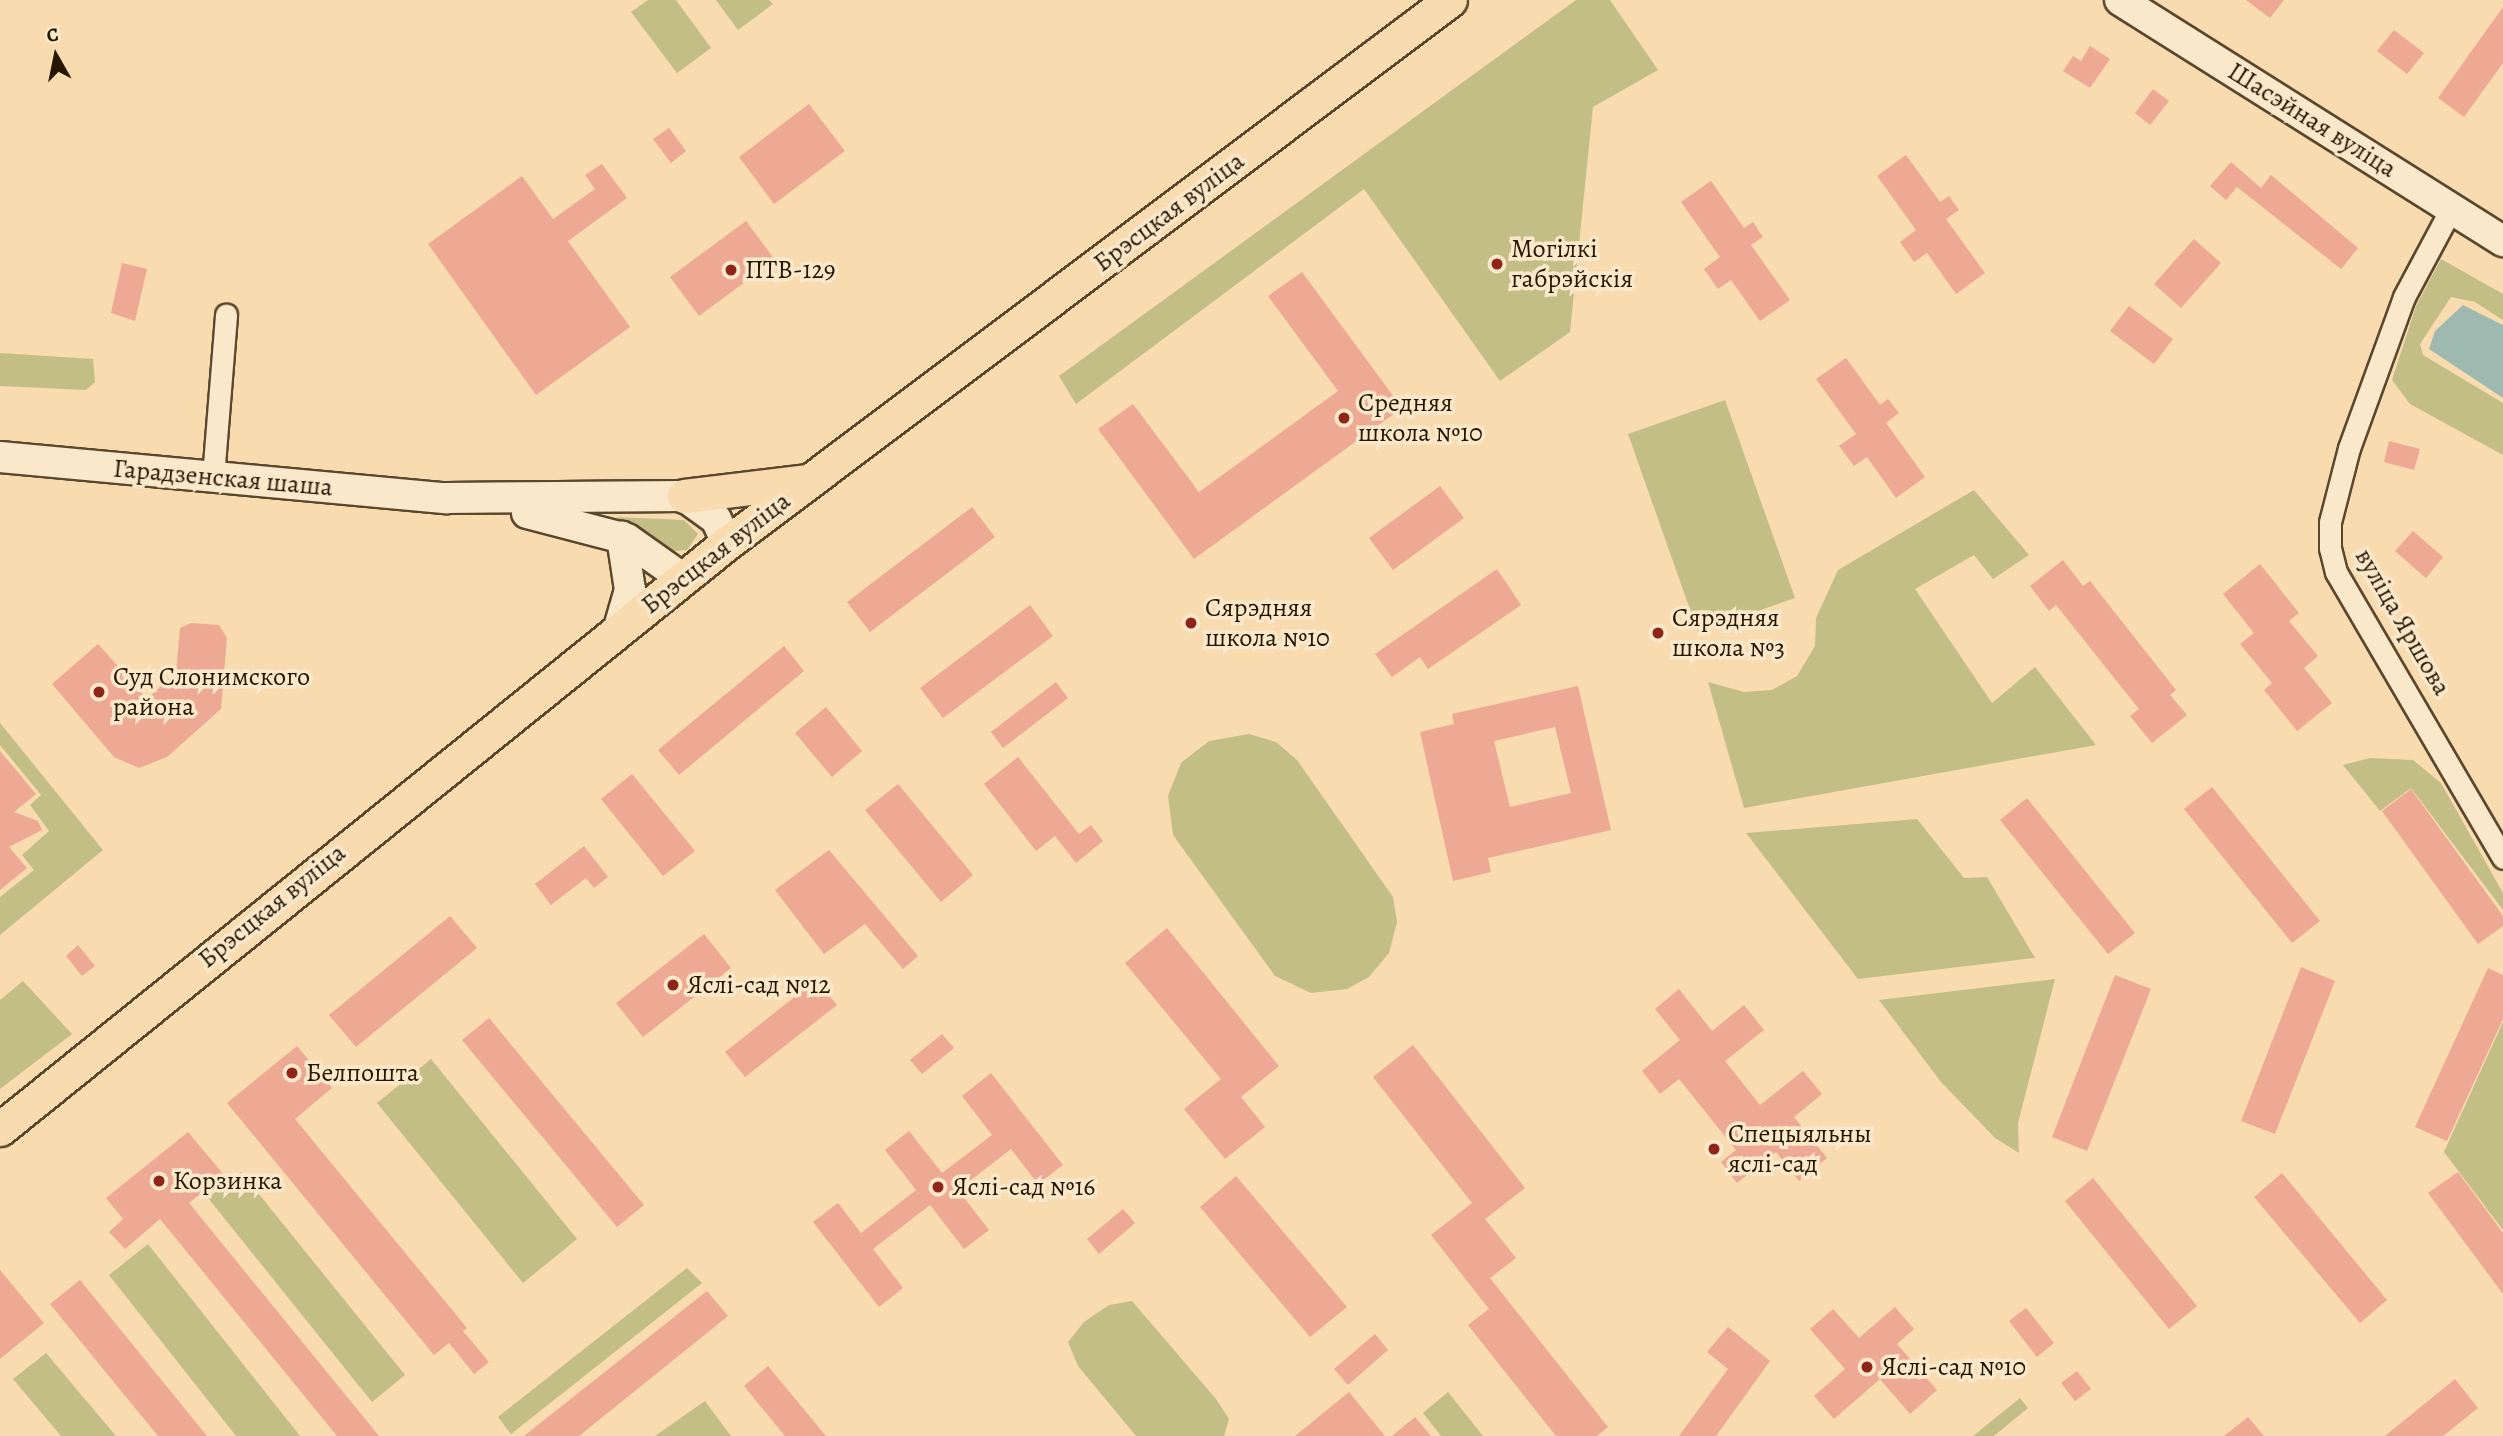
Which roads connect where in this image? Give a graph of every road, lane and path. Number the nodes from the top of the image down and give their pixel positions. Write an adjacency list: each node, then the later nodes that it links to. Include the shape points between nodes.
1 (1450, 0): 8 (main road, Брэсцкая вуліца)
2 (2120, 0): 3 (main road, Шасэйная вуліца)
3 (2452, 207): 4 (main road, Шасэйная вуліца); 15 (street, вуліца Яршова, via 2404,297 2349,448 2330,522 2330,548 2336,572)
4 (2503, 241)
5 (226, 315): 7 (street)
6 (0, 457): 7 (main road, Гарадзенская шаша)
7 (214, 477): 10 (main road, Гарадзенская шаша)
8 (808, 481): 9 (main road); 12 (main road, Брэсцкая вуліца)
9 (684, 496): 10 (main road, Гарадзенская шаша); 12 (main road, via 716,519)
10 (446, 498): 11 (main road, Гарадзенская шаша, via 585,524)
11 (622, 537): 13 (main road, Гарадзенская шаша); 14 (main road, via 631,590)
12 (727, 543): 13 (main road, Брэсцкая вуліца)
13 (682, 578): 14 (main road, Брэсцкая вуліца)
14 (619, 628): 16 (main road, Брэсцкая вуліца)
15 (2503, 858)
16 (0, 1129)

